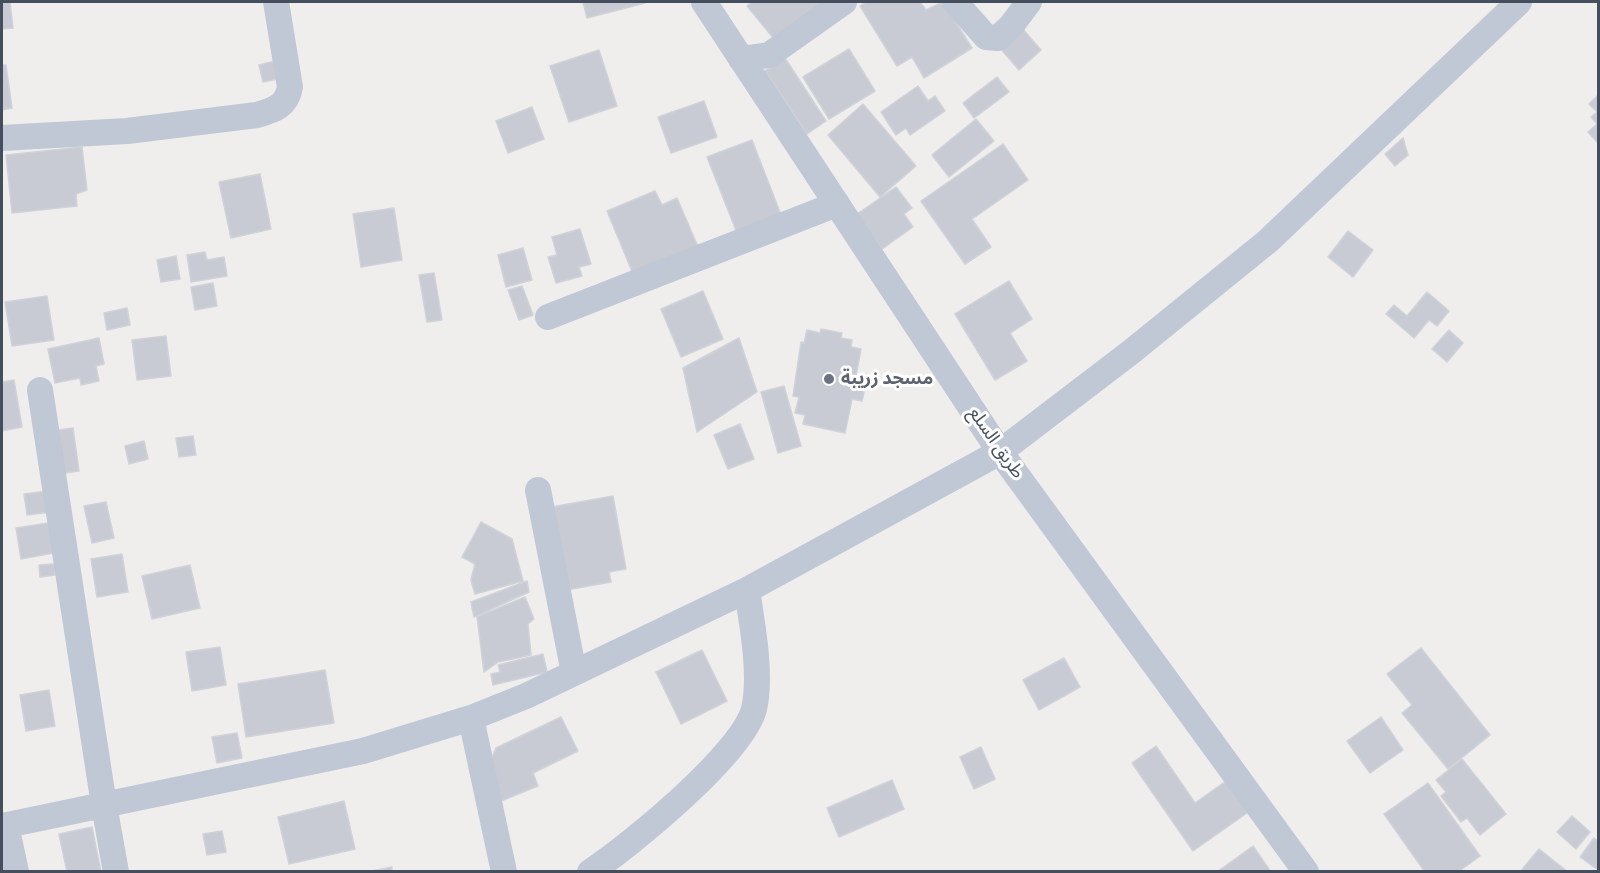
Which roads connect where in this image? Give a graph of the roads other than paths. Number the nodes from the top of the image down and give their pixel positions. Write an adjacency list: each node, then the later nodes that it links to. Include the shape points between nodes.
1 (276, 2): 8 (street, via 290,87 283,105 271,111 126,130)
2 (704, 2): 7 (street, طريق السلع)
3 (844, 2): 7 (street, via 769,55)
4 (955, 2): 5 (street, via 986,37 998,38)
5 (1029, 2)
6 (1515, 3): 12 (street, via 1268,241)
7 (741, 59): 9 (street, طريق السلع)
8 (2, 138)
9 (837, 204): 10 (street); 12 (street, طريق السلع)
10 (548, 317)
11 (40, 390): 17 (street)
12 (1000, 452): 14 (street); 23 (street, طريق السلع)
13 (538, 490): 15 (street)
14 (747, 590): 15 (street); 22 (street, via 756,654 754,708 745,732 719,763)
15 (574, 673): 16 (street)
16 (471, 718): 17 (street, via 363,751); 21 (street)
17 (104, 805): 18 (street); 20 (street)
18 (4, 826): 19 (street)
19 (16, 872)
20 (116, 872)
21 (504, 872)
22 (590, 872)
23 (1306, 872)

